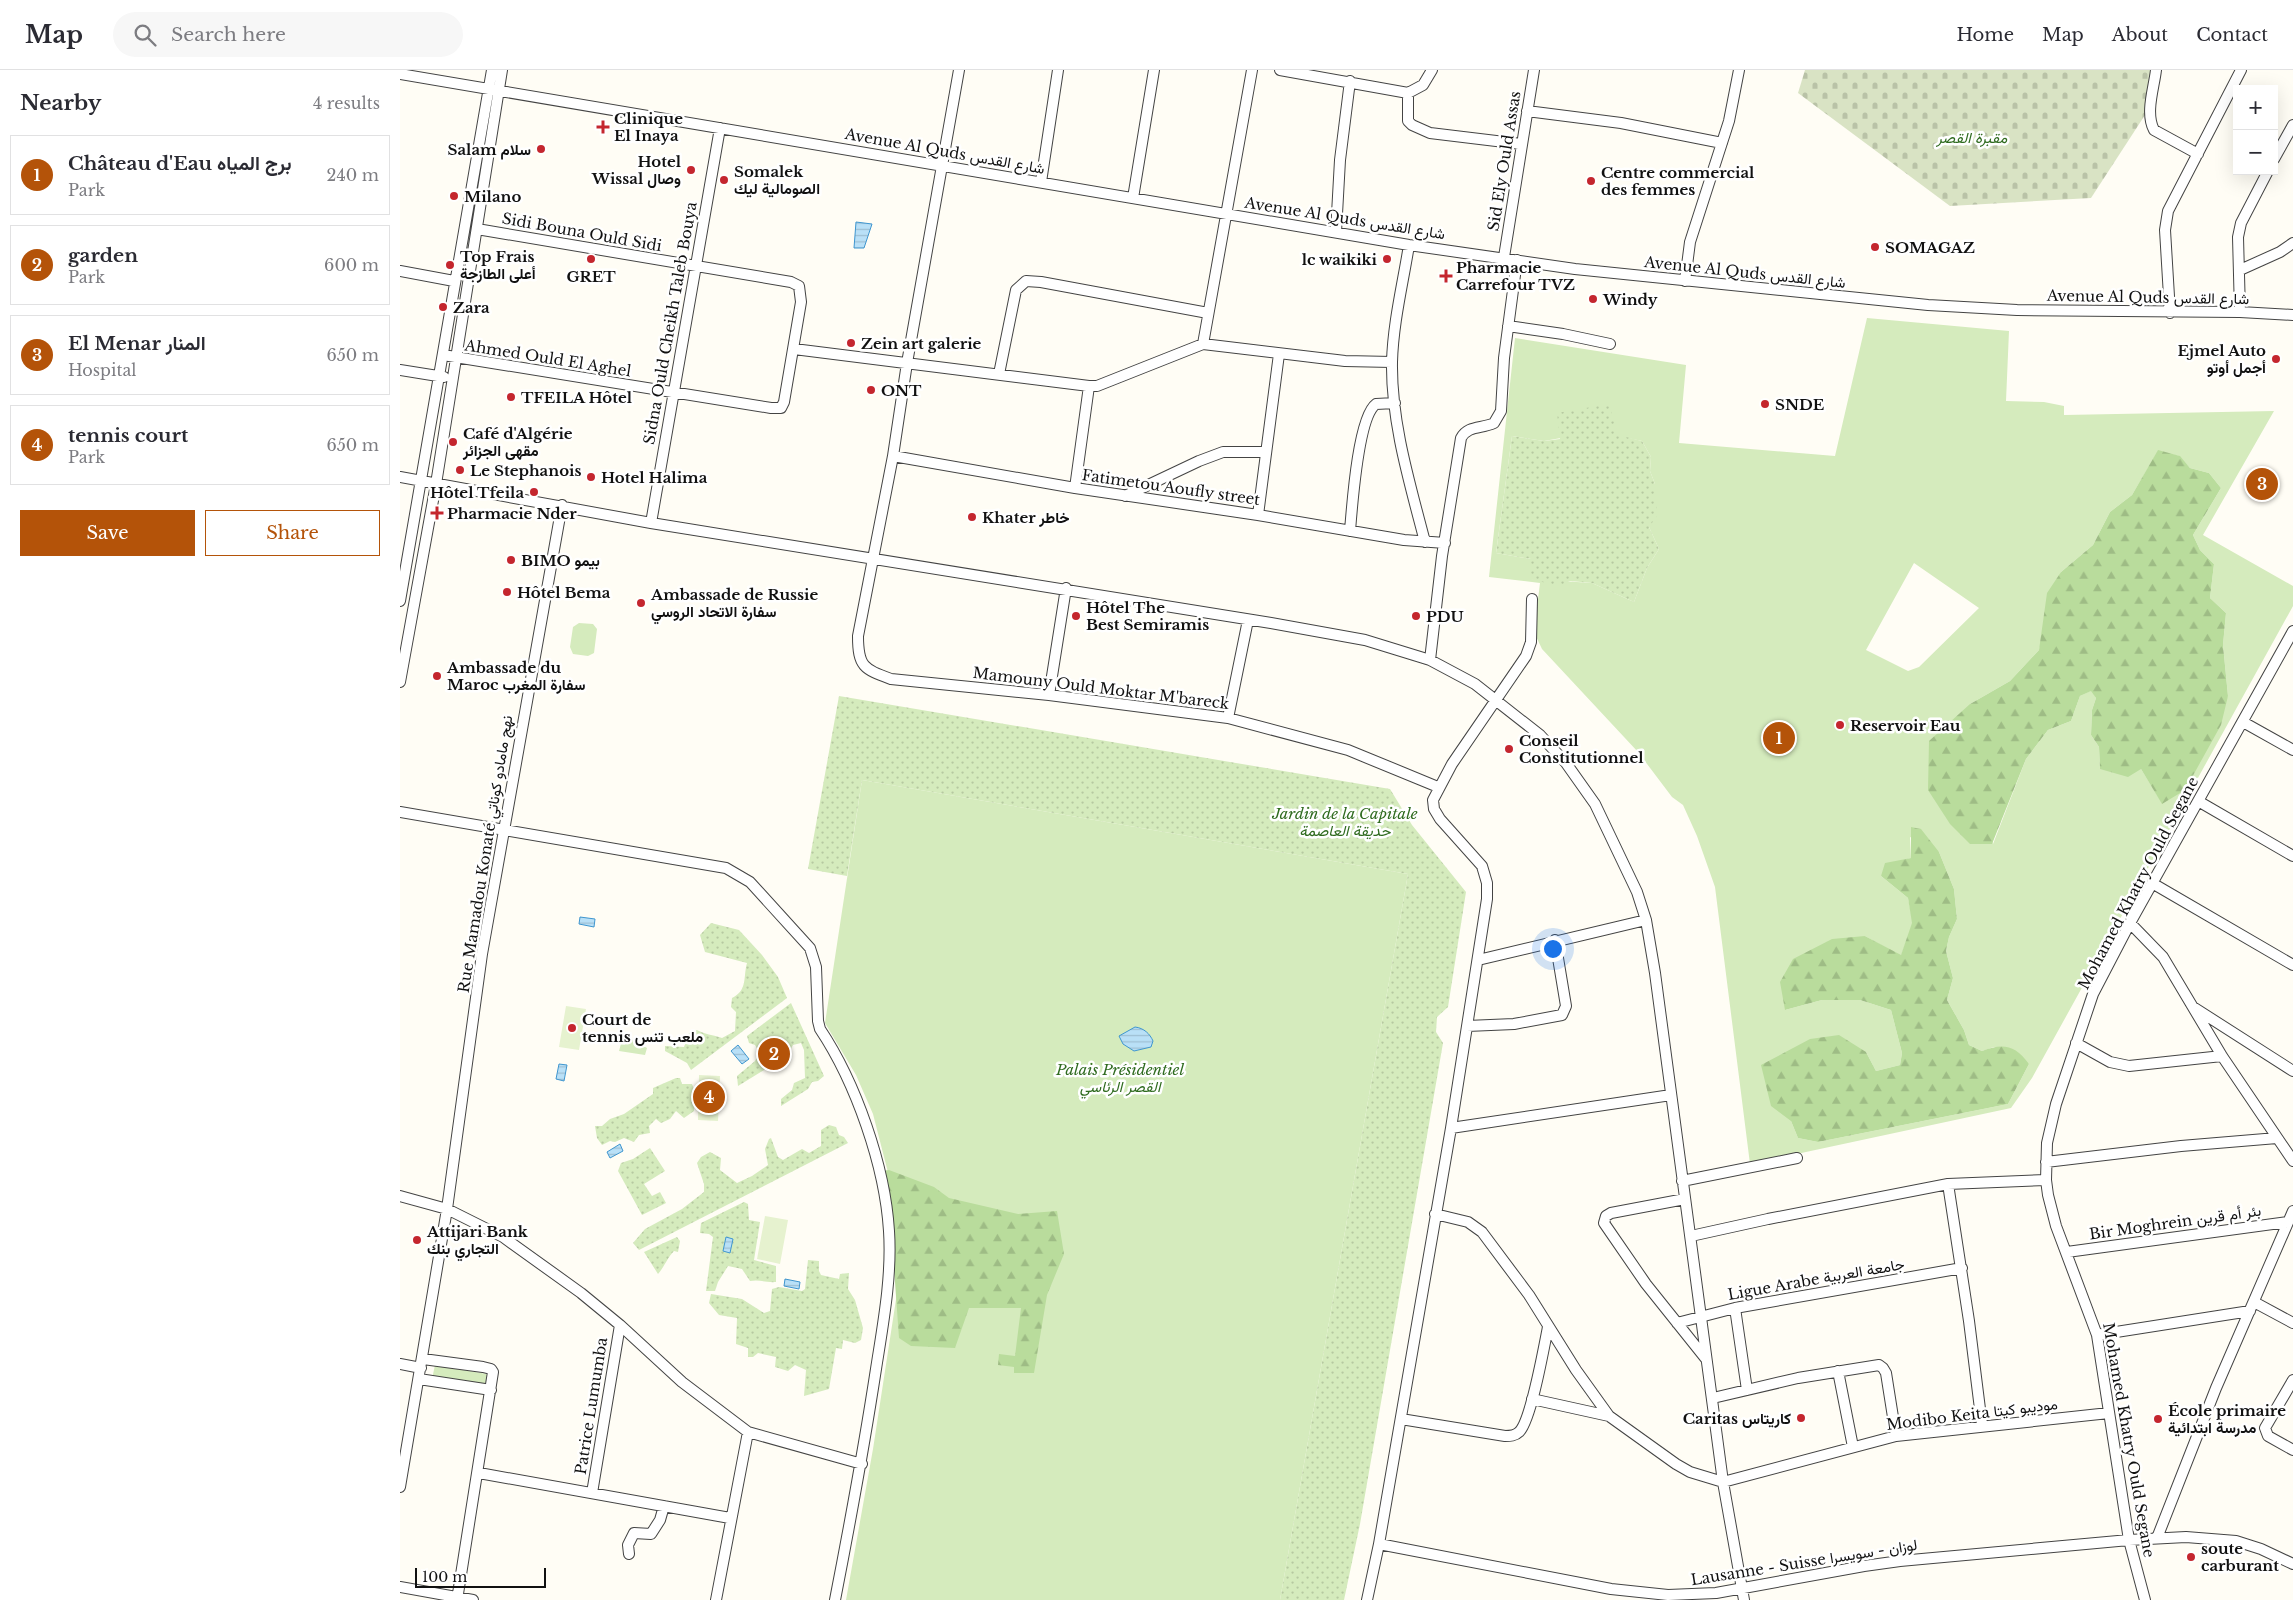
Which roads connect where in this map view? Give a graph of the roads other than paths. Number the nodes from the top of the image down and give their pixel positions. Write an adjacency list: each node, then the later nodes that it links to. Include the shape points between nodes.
1 (492, 70): 15 (street)
2 (502, 70): 15 (street)
3 (959, 70): 25 (street, Mamouny Ould Moktar M'bareck)
4 (1058, 70): 27 (street)
5 (1154, 70): 28 (street)
6 (1252, 70): 29 (street)
7 (1280, 70): 14 (street)
8 (1432, 70): 16 (street, via 1423,86)
9 (1534, 70): 17 (street, Sid Ely Ould Assas)
10 (1739, 70): 21 (street)
11 (2156, 70): 23 (street, via 2150,112 2152,126)
12 (2241, 70): 23 (street)
13 (400, 74): 15 (street, Avenue Al Quds شارع القدس)
14 (1350, 81): 16 (street); 31 (street, via 1340,160)
15 (493, 90): 19 (street, Avenue Al Quds شارع القدس); 30 (street); 39 (street)
16 (1408, 93): 22 (street, via 1408,122 1421,130)
17 (1527, 111): 21 (street, via 1621,123); 22 (street, Sid Ely Ould Assas)
18 (2293, 125): 20 (street)
19 (720, 128): 25 (street, Avenue Al Quds شارع القدس); 36 (street, Sidna Ould Cheikh Taleb Bouya)
20 (2290, 138): 24 (street)
21 (1722, 143): 40 (street, via 1690,242)
22 (1521, 144): 34 (street, Sid Ely Ould Assas)
23 (2198, 154): 43 (street, via 2166,219)
24 (2278, 154)
25 (942, 166): 27 (street, Avenue Al Quds شارع القدس); 53 (street, Mamouny Ould Moktar M'bareck)
26 (2266, 175): 37 (street, via 2241,223 2238,237)
27 (1041, 182): 28 (street, Avenue Al Quds شارع القدس)
28 (1134, 198): 29 (street, Avenue Al Quds شارع القدس)
29 (1227, 214): 31 (street, Avenue Al Quds شارع القدس); 42 (street)
30 (477, 228): 36 (street, Sidi Bouna Ould Sidi); 51 (street)
31 (1336, 232): 33 (street, Avenue Al Quds شارع القدس)
32 (2293, 243): 37 (street)
33 (1409, 245): 34 (street, Avenue Al Quds شارع القدس); 52 (street)
34 (1504, 257): 35 (street, Avenue Al Quds شارع القدس)
35 (1517, 260): 40 (street, Avenue Al Quds شارع القدس); 45 (street)
36 (695, 267): 48 (street, Sidi Bouna Ould Sidi, via 799,286 801,302); 59 (street, Sidna Ould Cheikh Taleb Bouya)
37 (2240, 270): 41 (street)
38 (400, 271): 39 (street)
39 (454, 281): 50 (street)
40 (1685, 281): 43 (street, Avenue Al Quds شارع القدس, via 1928,305)
41 (2240, 312): 43 (street, Avenue Al Quds شارع القدس); 44 (street, Avenue Al Quds شارع القدس)
42 (1208, 313): 46 (street); 55 (street, via 1026,281 1016,290)
43 (2170, 313)
44 (2293, 315)
45 (1508, 326): 47 (street); 73 (street, via 1501,411 1494,423 1470,429 1461,438)
46 (1203, 344): 49 (street); 58 (street, via 1097,386)
47 (1610, 344)
48 (794, 349): 53 (street); 59 (street, Ahmed Ould El Aghel, via 787,393 781,408)
49 (1279, 354): 52 (street); 61 (street)
50 (443, 355): 51 (street, Ahmed Ould El Aghel); 56 (street)
51 (456, 358): 57 (street); 59 (street, Ahmed Ould El Aghel)
52 (1392, 362): 60 (street)
53 (907, 363): 55 (street); 62 (street, Mamouny Ould Moktar M'bareck)
54 (400, 370): 56 (street)
55 (999, 374): 58 (street)
56 (440, 376): 57 (street); 64 (street)
57 (453, 379): 65 (street)
58 (1089, 386): 66 (street)
59 (673, 394): 70 (street, Sidna Ould Cheikh Taleb Bouya)
60 (1395, 403): 71 (street, via 1376,404 1368,414 1355,475); 72 (street)
61 (1266, 452): 67 (street, via 1223,452); 69 (street)
62 (893, 456): 66 (street, Fatimetou Aoufly street); 74 (street, Mamouny Ould Moktar M'bareck)
63 (400, 477): 64 (street)
64 (419, 481): 65 (street); 77 (street)
65 (436, 484): 68 (street); 81 (street)
66 (1075, 488): 67 (street, Fatimetou Aoufly street)
67 (1124, 496): 69 (street, Fatimetou Aoufly street)
68 (562, 505): 70 (street); 90 (street, Rue Mamadou Konaté نهج مامادو كوناتي)
69 (1258, 515): 71 (street, Fatimetou Aoufly street)
70 (650, 523): 74 (street)
71 (1350, 531): 72 (street, Fatimetou Aoufly street)
72 (1425, 542): 73 (street, Fatimetou Aoufly street)
73 (1445, 543): 80 (street)
74 (874, 558): 75 (street); 82 (street, Mamouny Ould Moktar M'bareck, via 858,636 858,656 868,670 891,679)
75 (1066, 588): 78 (street); 82 (street)
76 (1532, 599): 83 (street, via 1529,650)
77 (400, 601)
78 (1248, 620): 80 (street, via 1365,640); 84 (street)
79 (2292, 635): 85 (street, Mohamed Khatry Ould Segane)
80 (1430, 660): 83 (street, via 1457,673)
81 (400, 682)
82 (1050, 695): 84 (street, Mamouny Ould Moktar M'bareck)
83 (1496, 700): 87 (street); 93 (street, via 1540,735 1566,763 1595,804 1625,866)
84 (1228, 718): 87 (street, Mamouny Ould Moktar M'bareck, via 1348,750)
85 (2242, 722): 86 (street); 88 (street, Mohamed Khatry Ould Segane)
86 (2293, 750)
87 (1438, 787): 96 (street, via 1433,800 1436,813 1475,857 1485,874 1487,898)
88 (2198, 801): 91 (street); 92 (street, Mohamed Khatry Ould Segane)
89 (400, 812): 90 (street)
90 (503, 829): 114 (street, Rue Mamadou Konaté نهج مامادو كوناتي, via 482,954); 147 (street, via 726,868 750,882 810,948 816,967 820,1029 864,1118 887,1209 887,1296)
91 (2293, 856)
92 (2152, 884): 94 (street, Mohamed Khatry Ould Segane); 97 (street)
93 (1646, 920): 95 (street); 103 (street)
94 (2130, 923): 98 (street, via 2163,957); 100 (street, Mohamed Khatry Ould Segane, via 2093,994)
95 (1555, 940): 96 (street); 99 (street, via 1566,1006 1562,1015 1514,1024)
96 (1478, 960): 99 (street)
97 (2293, 965)
98 (2191, 1005): 101 (street); 102 (street)
99 (1467, 1026): 104 (street)
100 (2076, 1043): 101 (street, via 2110,1062 2128,1066); 108 (street, Mohamed Khatry Ould Segane, via 2056,1104)
101 (2222, 1056): 105 (street)
102 (2293, 1072)
103 (1671, 1095): 104 (street); 109 (street)
104 (1451, 1128): 116 (street)
105 (2277, 1138): 107 (street); 108 (street)
106 (1797, 1158): 109 (street)
107 (2293, 1161)
108 (2046, 1162): 110 (street, Mohamed Khatry Ould Segane)
109 (1682, 1180): 113 (street)
110 (2046, 1180): 111 (street); 119 (street, Mohamed Khatry Ould Segane, via 2056,1226)
111 (1948, 1184): 118 (street); 120 (street)
112 (400, 1196): 114 (street)
113 (1685, 1199): 118 (street); 124 (street, via 1611,1213 1604,1218 1606,1227)
114 (447, 1209): 126 (street, via 503,1236); 130 (street, Rue Mamadou Konaté نهج مامادو كوناتي)
115 (2293, 1212): 117 (street)
116 (1435, 1214): 127 (street, via 1468,1222 1482,1232 1529,1295); 141 (street)
117 (2288, 1222): 119 (street, Bir Moghrein بئر أم قرين); 121 (street)
118 (1691, 1236): 123 (street)
119 (2067, 1252): 128 (street, Mohamed Khatry Ould Segane)
120 (1962, 1268): 122 (street, Ligue Arabe جامعة العربية); 142 (street)
121 (2252, 1306): 125 (street); 128 (street); 154 (street)
122 (1735, 1308): 123 (street, Ligue Arabe جامعة العربية); 136 (street)
123 (1700, 1317): 124 (street, Ligue Arabe جامعة العربية); 129 (street)
124 (1677, 1323): 129 (street)
125 (2293, 1323)
126 (620, 1324): 143 (street, via 682,1382); 151 (street, Patrice Lumumba)
127 (1548, 1327): 138 (street); 140 (street)
128 (2097, 1335): 139 (street, Mohamed Khatry Ould Segane)
129 (1706, 1360): 137 (street)
130 (422, 1363): 131 (street); 133 (street, Rue Mamadou Konaté نهج مامادو كوناتي); 135 (street, via 491,1368)
131 (400, 1364)
132 (1838, 1371): 136 (street); 144 (street, via 1874,1365 1883,1368); 145 (street)
133 (420, 1379): 135 (street); 150 (street, Rue Mamadou Konaté نهج مامادو كوناتي)
134 (2293, 1380): 146 (street, via 2265,1428 2268,1436)
135 (491, 1390): 148 (street)
136 (1747, 1390): 137 (street)
137 (1713, 1398): 149 (street)
138 (1532, 1399): 140 (street); 141 (street, via 1523,1427 1513,1436)
139 (2109, 1413): 142 (street, Modibo Keita موديبو كيتا); 155 (street, Mohamed Khatry Ould Segane)
140 (1609, 1416): 149 (street, via 1676,1464)
141 (1401, 1419): 156 (street)
142 (1982, 1425): 144 (street, Modibo Keita موديبو كيتا)
143 (748, 1432): 147 (street); 153 (street)
144 (1896, 1436): 145 (street, Modibo Keita موديبو كيتا)
145 (1853, 1447): 149 (street, Modibo Keita موديبو كيتا)
146 (2293, 1450)
147 (862, 1464): 164 (street)
148 (479, 1473): 151 (street); 161 (street)
149 (1723, 1482): 160 (street)
150 (400, 1486)
151 (592, 1493): 152 (street)
152 (664, 1506): 153 (street); 157 (street, via 651,1534 634,1534 628,1545)
153 (730, 1518): 163 (street)
154 (2157, 1538): 155 (street, Lausanne - Suisse لوزان - سويسرا); 158 (street, Lausanne - Suisse لوزان - سويسرا, via 2236,1541)
155 (2128, 1540): 160 (street, Lausanne - Suisse لوزان - سويسرا, via 1864,1566); 166 (street, Mohamed Khatry Ould Segane)
156 (1379, 1544): 160 (street, Lausanne - Suisse لوزان - سويسرا, via 1612,1589 1650,1594); 165 (street)
157 (629, 1554)
158 (2293, 1564)
159 (400, 1587): 161 (street)
160 (1743, 1595)
161 (457, 1599): 162 (street)
162 (473, 1600)
163 (716, 1600)
164 (835, 1600)
165 (1367, 1600)
166 (2145, 1600)

